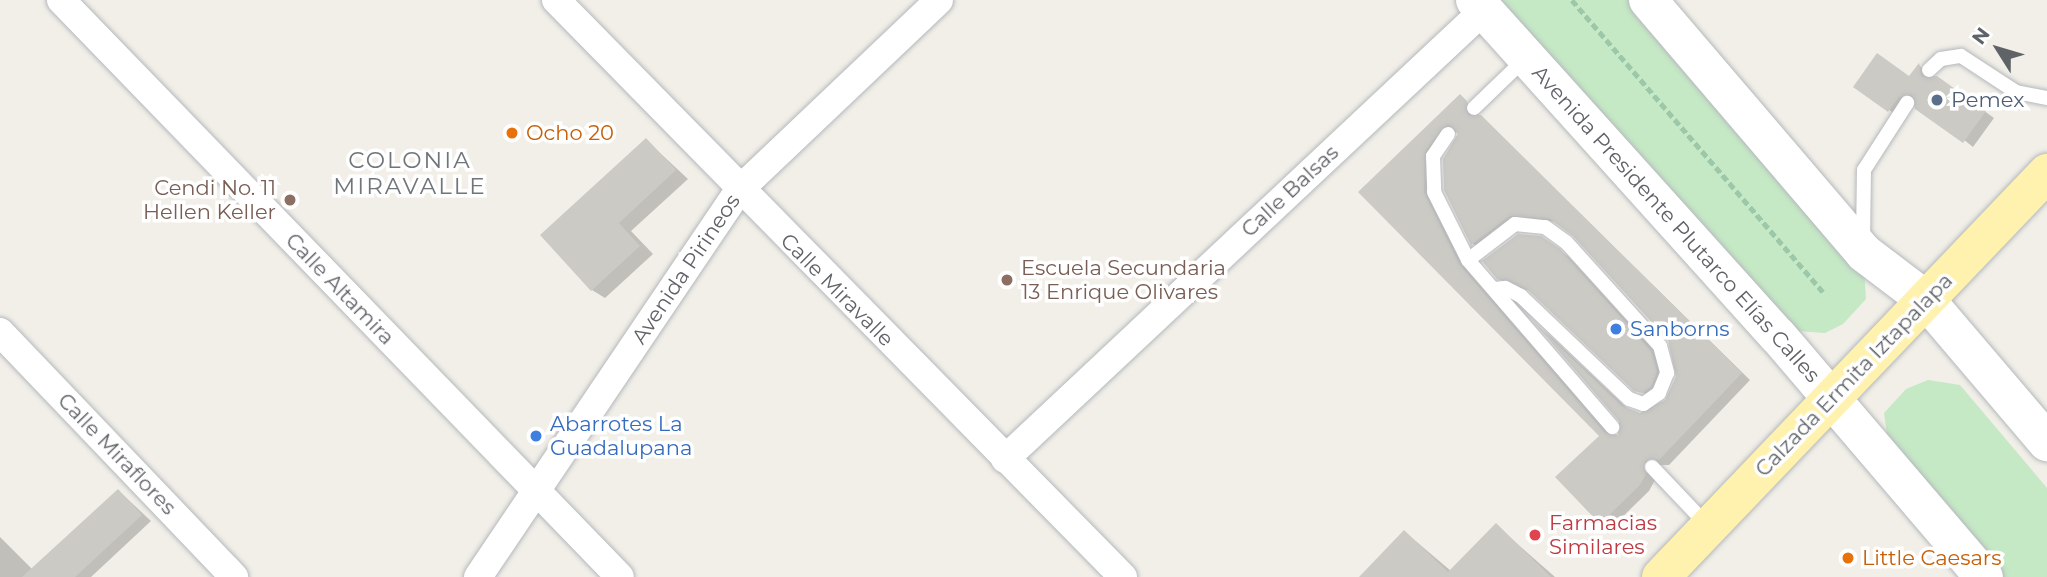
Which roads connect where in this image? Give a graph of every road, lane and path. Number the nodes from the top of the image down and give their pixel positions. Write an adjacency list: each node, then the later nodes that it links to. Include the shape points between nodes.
1 (61, 0): 26 (street, Calle Altamira)
2 (556, 0): 14 (street, Calle Miravalle)
3 (939, 0): 14 (street, Avenida Pirineos)
4 (1572, 0): 18 (path)
5 (1648, 0): 15 (main road)
6 (1485, 3): 7 (main road, Avenida Presidente Plutarco Elías Calles); 24 (street, Calle Balsas)
7 (1527, 57): 11 (lane); 21 (main road, Avenida Presidente Plutarco Elías Calles)
8 (1929, 71): 9 (lane, via 1941,59 1961,56 2016,92)
9 (2047, 98)
10 (1907, 103): 15 (lane, via 1864,170)
11 (1475, 108)
12 (1448, 134): 16 (lane, via 1433,156 1434,192)
13 (2047, 173): 19 (main road, Calzada Ermita Iztapalapa)
14 (738, 191): 24 (street, Calle Miravalle); 26 (street, Avenida Pirineos)
15 (1864, 253): 19 (main road)
16 (1468, 260): 17 (lane); 17 (lane, via 1515,224 1545,227 1566,242 1660,346 1667,373 1659,393 1643,404 1629,399 1521,296 1505,288)
17 (1493, 289): 22 (lane)
18 (1823, 292)
19 (1926, 300): 21 (main road, Calzada Ermita Iztapalapa); 23 (main road)
20 (0, 331): 28 (street, Calle Miraflores)
21 (1832, 398): 27 (main road, Calzada Ermita Iztapalapa); 33 (main road, Avenida Presidente Plutarco Elías Calles)
22 (1612, 427)
23 (2047, 442)
24 (1005, 459): 31 (street, Calle Miravalle)
25 (1653, 467): 27 (lane)
26 (537, 493): 29 (street, Avenida Pirineos); 30 (street, Calle Altamira)
27 (1709, 527): 32 (main road, Calzada Ermita Iztapalapa)
28 (234, 577)
29 (478, 577)
30 (620, 577)
31 (1123, 577)
32 (1661, 577)
33 (1984, 577)

